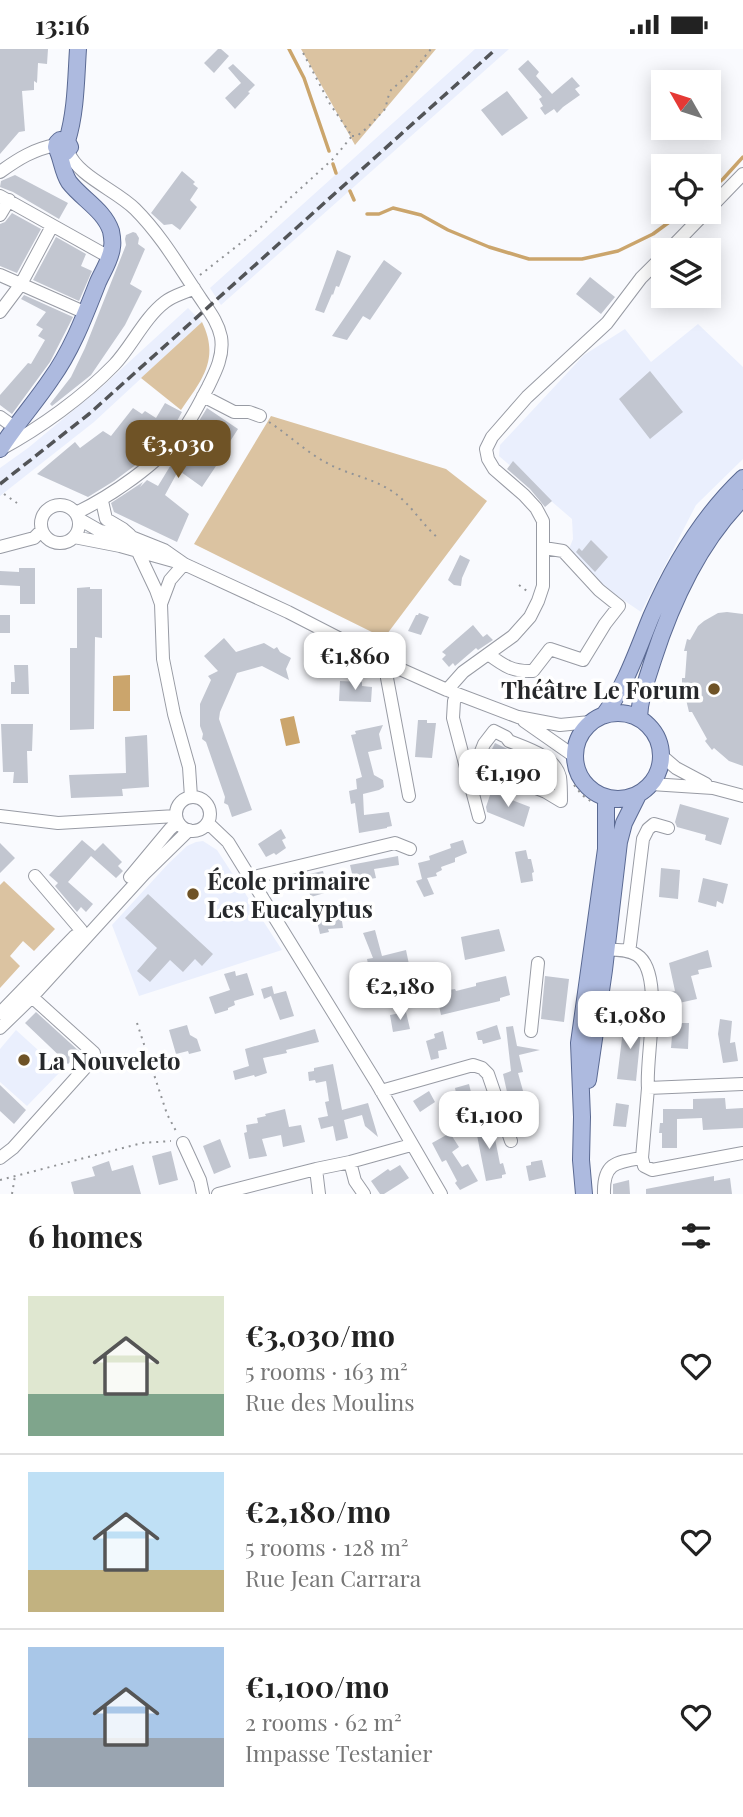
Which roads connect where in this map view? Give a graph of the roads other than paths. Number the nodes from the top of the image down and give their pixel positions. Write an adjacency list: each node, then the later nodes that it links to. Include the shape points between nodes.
1 (69, 49): 3 (main road)
2 (78, 49): 3 (main road, via 71,129)
3 (62, 146): 4 (street, via 36,150); 12 (main road, via 63,170 69,181 110,228 113,247); 16 (street, via 78,168 132,207 155,231)
4 (0, 172)
5 (743, 174): 6 (street)
6 (721, 196)
7 (4, 198): 8 (street); 10 (street)
8 (0, 215)
9 (693, 224): 11 (street)
10 (52, 226): 12 (street); 15 (street)
11 (680, 238)
12 (109, 257): 18 (main road)
13 (651, 269): 32 (street, via 607,323 527,397 486,449 494,470 536,508 543,521)
14 (0, 275): 15 (street)
15 (21, 284): 17 (street); 18 (street)
16 (193, 285): 19 (street, via 221,337 222,353); 23 (street, via 163,303 115,364 76,399)
17 (0, 312)
18 (86, 313): 22 (main road, via 52,378)
19 (203, 396): 20 (street, via 234,412); 26 (street, via 170,447)
20 (260, 416)
21 (0, 417): 22 (street)
22 (14, 427): 23 (main road)
23 (0, 449)
24 (743, 478): 41 (main road, via 689,543 620,691)
25 (743, 498): 40 (main road, via 712,535 675,601 641,698)
26 (102, 501): 27 (street); 30 (street, via 106,519)
27 (78, 516): 28 (street, via 67,506 55,505 42,518); 29 (street); 30 (street, via 100,531)
28 (42, 530): 29 (street, via 56,543); 31 (street, via 34,538)
29 (74, 537): 33 (street)
30 (134, 538): 34 (street)
31 (0, 547)
32 (544, 548): 36 (street, via 543,586 530,617); 36 (street, via 563,551 619,606 583,660 550,649 533,671 517,672)
33 (138, 552): 34 (street); 35 (street)
34 (184, 564): 35 (street, via 170,580); 37 (street)
35 (161, 604): 49 (street, via 163,659 189,767)
36 (488, 654): 38 (street, via 463,672)
37 (391, 665): 38 (street); 47 (street, via 387,678)
38 (453, 692): 39 (street); 53 (street, via 453,717)
39 (518, 717): 41 (street, via 560,725); 43 (street)
40 (639, 717): 41 (main road, via 616,712); 44 (main road, via 653,730)
41 (597, 719): 43 (main road, via 582,732)
42 (509, 741): 42 (street, via 553,764 559,775 561,801 476,764 494,731)
43 (574, 756): 50 (main road, via 580,777)
44 (662, 756): 45 (street); 46 (main road, via 657,776)
45 (713, 788): 46 (street); 48 (street)
46 (645, 789): 50 (main road, via 622,799); 62 (main road, via 624,823)
47 (409, 796)
48 (743, 796)
49 (191, 797): 54 (street, via 177,809); 55 (street, via 207,803)
50 (606, 798): 62 (main road)
51 (0, 816): 52 (street, via 58,823)
52 (151, 816): 54 (street); 57 (street)
53 (479, 817)
54 (181, 823): 55 (street, via 196,831); 57 (street); 65 (street, via 144,874)
55 (208, 823): 60 (street, via 228,842)
56 (668, 828): 63 (street, via 654,824 643,839)
57 (161, 840): 61 (street)
58 (410, 849): 60 (street, via 395,843)
59 (35, 876): 61 (street)
60 (250, 878): 71 (street)
61 (81, 930): 66 (street)
62 (599, 949): 63 (street); 85 (main road, via 579,1043)
63 (628, 951): 70 (street, via 646,965 652,990)
64 (538, 963): 68 (street)
65 (32, 997): 67 (street); 76 (street, via 94,1053 93,1059)
66 (0, 1013)
67 (0, 1028)
68 (531, 1031)
69 (743, 1084): 70 (street)
70 (648, 1088): 78 (street)
71 (381, 1091): 72 (street, via 473,1065 482,1067); 74 (street)
72 (511, 1142)
73 (183, 1143): 80 (street)
74 (411, 1145): 77 (street); 84 (street)
75 (743, 1153): 78 (street, via 652,1170)
76 (0, 1158)
77 (350, 1162): 79 (street); 83 (street)
78 (643, 1162): 86 (street, via 619,1161 610,1167)
79 (316, 1169): 81 (street); 82 (street)
80 (203, 1194)
81 (218, 1194)
82 (319, 1194)
83 (363, 1194)
84 (441, 1194)
85 (583, 1194)
86 (604, 1194)

